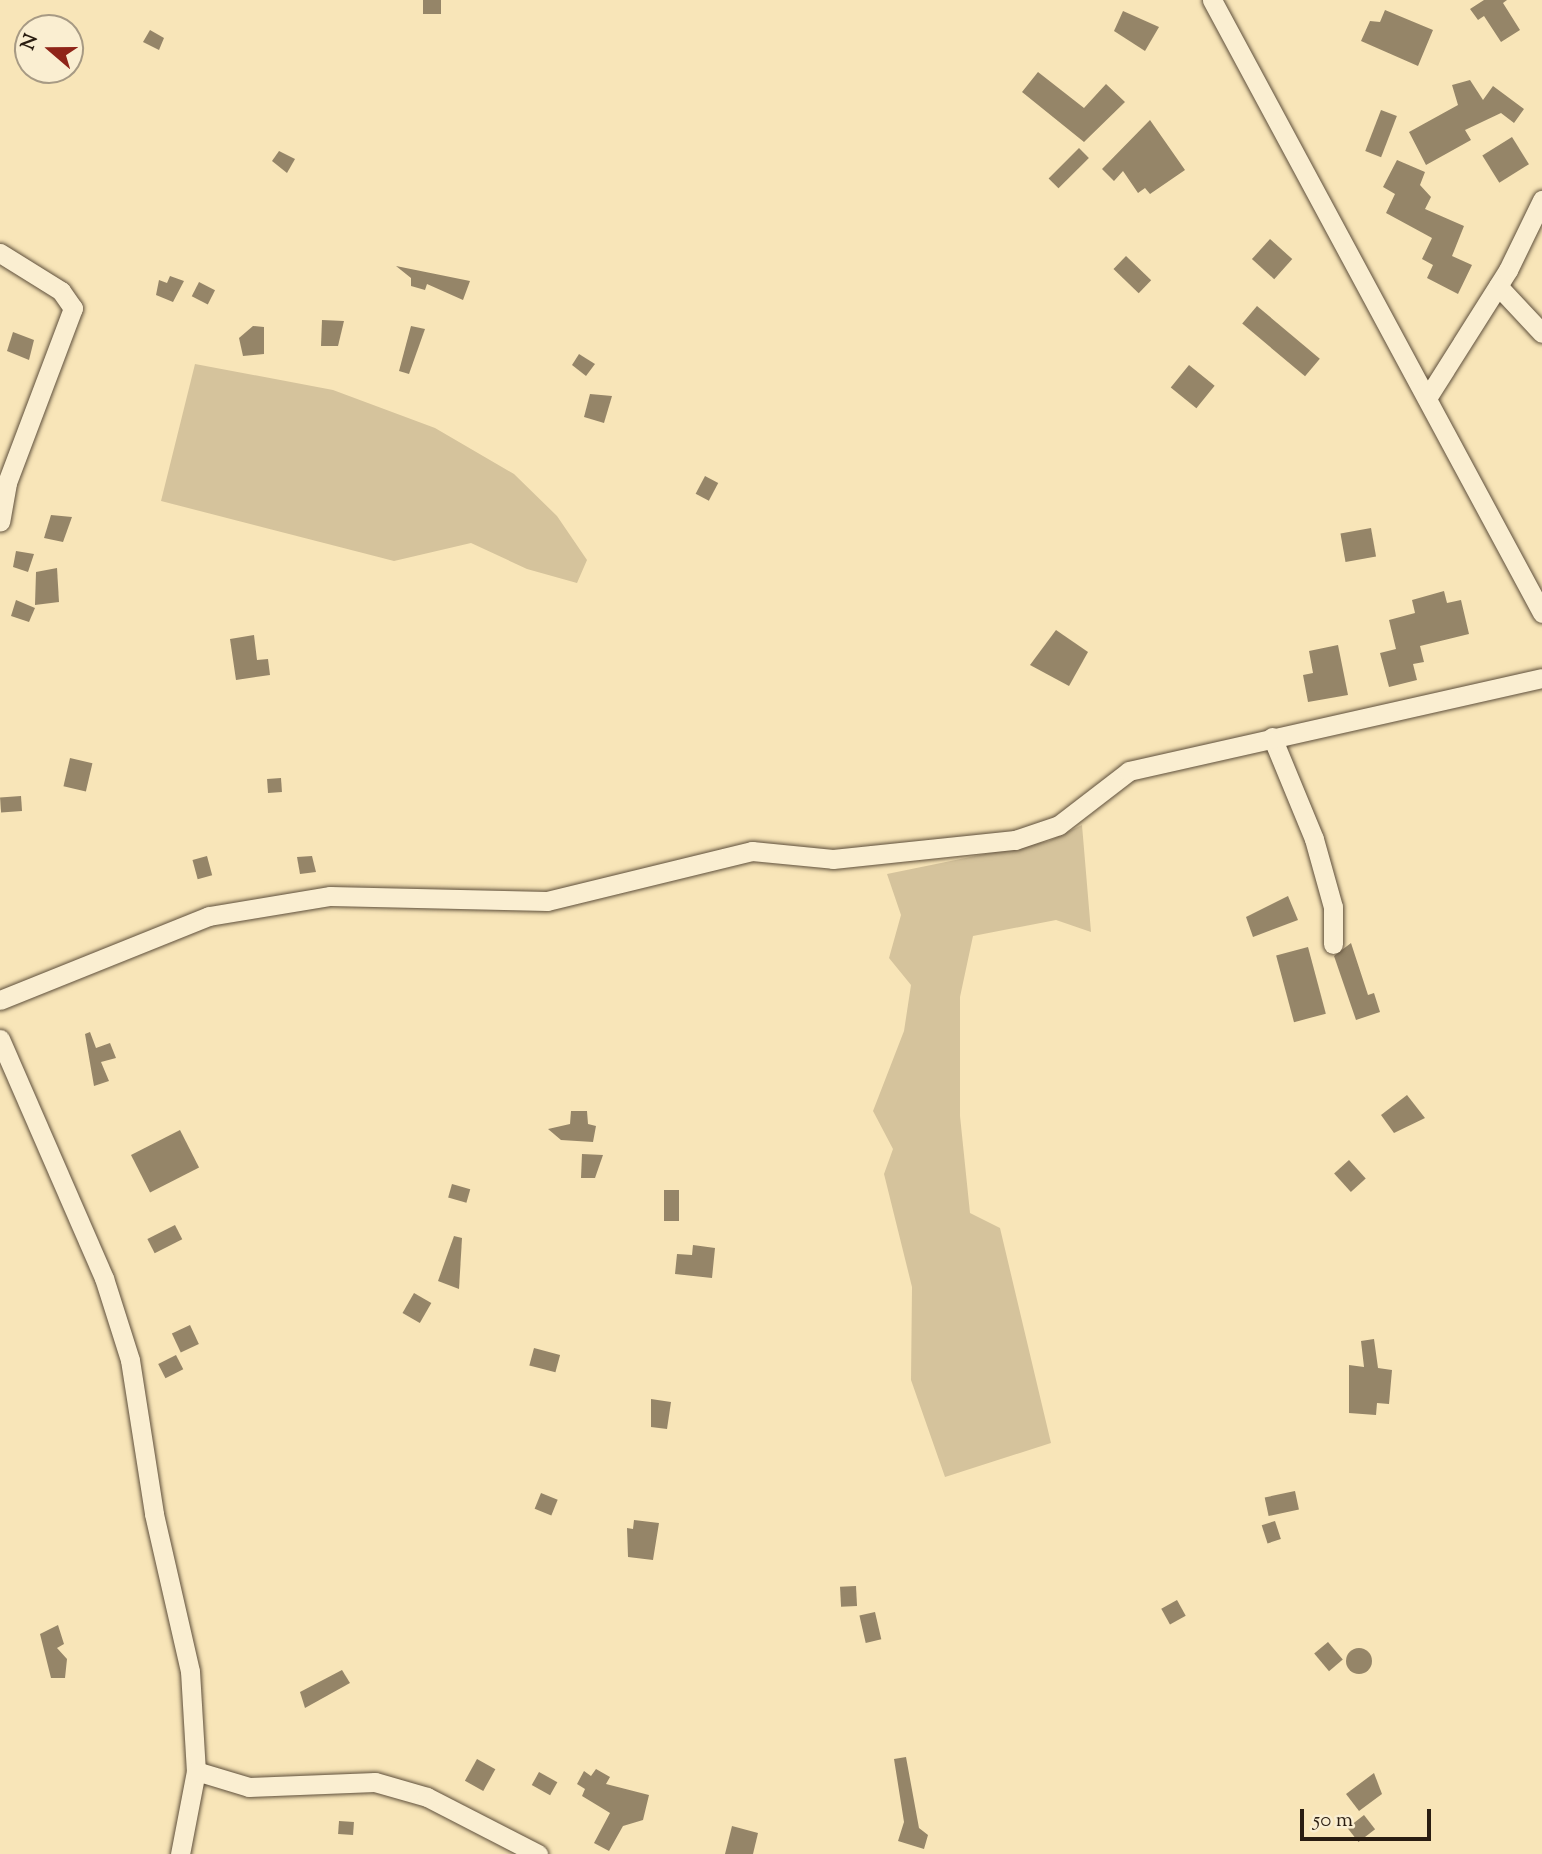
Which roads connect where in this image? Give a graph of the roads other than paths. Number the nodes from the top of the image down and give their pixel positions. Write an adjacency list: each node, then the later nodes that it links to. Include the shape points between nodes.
1 (1212, 0): 6 (street)
2 (1542, 200): 4 (street)
3 (0, 253): 7 (street, via 61,291 73,308 7,483)
4 (1498, 286): 5 (street); 6 (street)
5 (1542, 333)
6 (1429, 395): 8 (street)
7 (0, 521)
8 (1542, 612)
9 (1542, 678): 10 (street)
10 (1272, 737): 11 (street, via 1314,839 1333,907); 12 (street, via 1129,771 1059,824 1015,840 833,859 752,851 547,901 330,896 209,916)
11 (1333, 944)
12 (0, 1000)
13 (0, 1039): 14 (street, via 104,1278 130,1360 154,1514 190,1671)
14 (196, 1771): 15 (street); 16 (street, via 249,1787 375,1782 428,1797)
15 (180, 1854)
16 (538, 1854)

